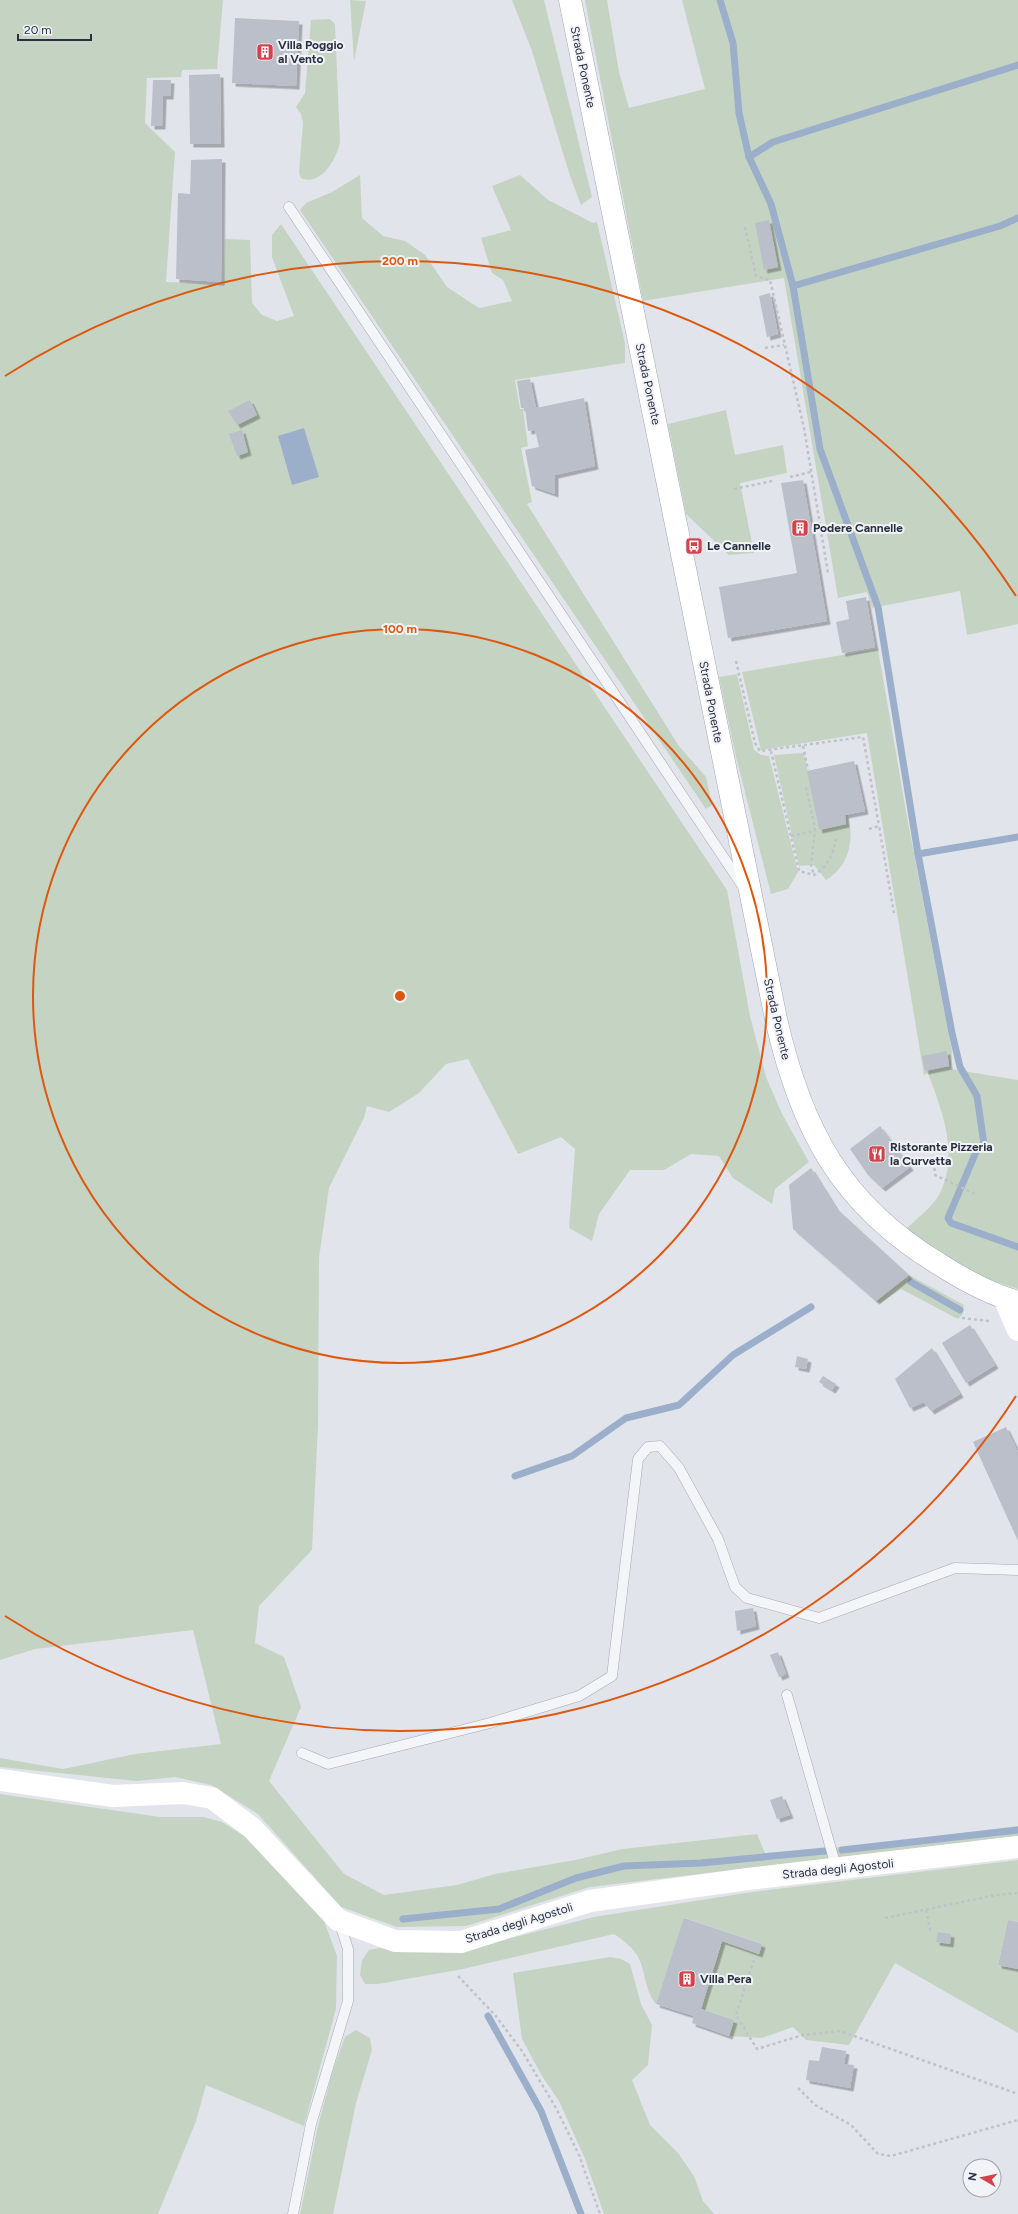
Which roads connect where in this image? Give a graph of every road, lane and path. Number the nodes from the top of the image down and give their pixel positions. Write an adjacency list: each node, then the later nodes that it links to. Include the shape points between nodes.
1 (570, 0): 22 (main road, Strada Ponente)
2 (289, 207): 22 (lane)
3 (745, 227): 4 (path, via 756,276 770,280)
4 (784, 344): 5 (path); 6 (path, via 804,428)
5 (765, 348)
6 (811, 472): 7 (path); 10 (path)
7 (790, 477)
8 (772, 481): 9 (path)
9 (734, 489)
10 (828, 573)
11 (736, 661): 13 (path, via 756,747 760,751)
12 (804, 746): 13 (path); 14 (path); 16 (path, via 863,738)
13 (771, 751): 19 (path)
14 (808, 770)
15 (806, 787): 18 (path)
16 (879, 826): 17 (path); 23 (path)
17 (868, 829)
18 (815, 831): 19 (path); 21 (path, via 811,865)
19 (791, 836): 21 (path, via 799,871)
20 (836, 839): 21 (path, via 832,856)
21 (814, 875)
22 (751, 898): 26 (main road, Strada Ponente, via 790,1077 808,1122 833,1167 869,1211 899,1238 968,1282)
23 (894, 913)
24 (934, 1162): 25 (path, via 935,1175)
25 (977, 1195)
26 (1011, 1300): 29 (main road)
27 (962, 1318): 28 (path)
28 (989, 1321)
29 (1018, 1330)
30 (1018, 1570): 32 (lane, via 955,1568 819,1618 747,1598 735,1587 718,1539 679,1468 660,1446 648,1447 638,1459 612,1676 579,1696 490,1723 328,1764)
31 (787, 1695): 35 (lane)
32 (302, 1753)
33 (0, 1780): 39 (main road, Strada degli Agostoli, via 113,1796 183,1793 212,1798 252,1828)
34 (1018, 1847): 35 (main road, Strada degli Agostoli)
35 (838, 1870): 39 (main road, Strada degli Agostoli, via 748,1879 590,1901 461,1942 395,1941)
36 (1018, 1893): 37 (path, via 996,1895)
37 (926, 1910): 38 (path); 40 (path)
38 (885, 1918)
39 (338, 1920): 46 (lane, via 348,1949 348,2001 311,2124)
40 (931, 1933)
41 (754, 1960): 44 (path, via 736,2015 757,2049 804,2035 840,2031)
42 (458, 1976): 47 (path, via 495,2015 522,2051 553,2101 579,2155)
43 (798, 2088): 45 (path, via 815,2105 851,2125 878,2154 891,2156)
44 (1018, 2094)
45 (1018, 2120)
46 (293, 2214)
47 (600, 2214)

